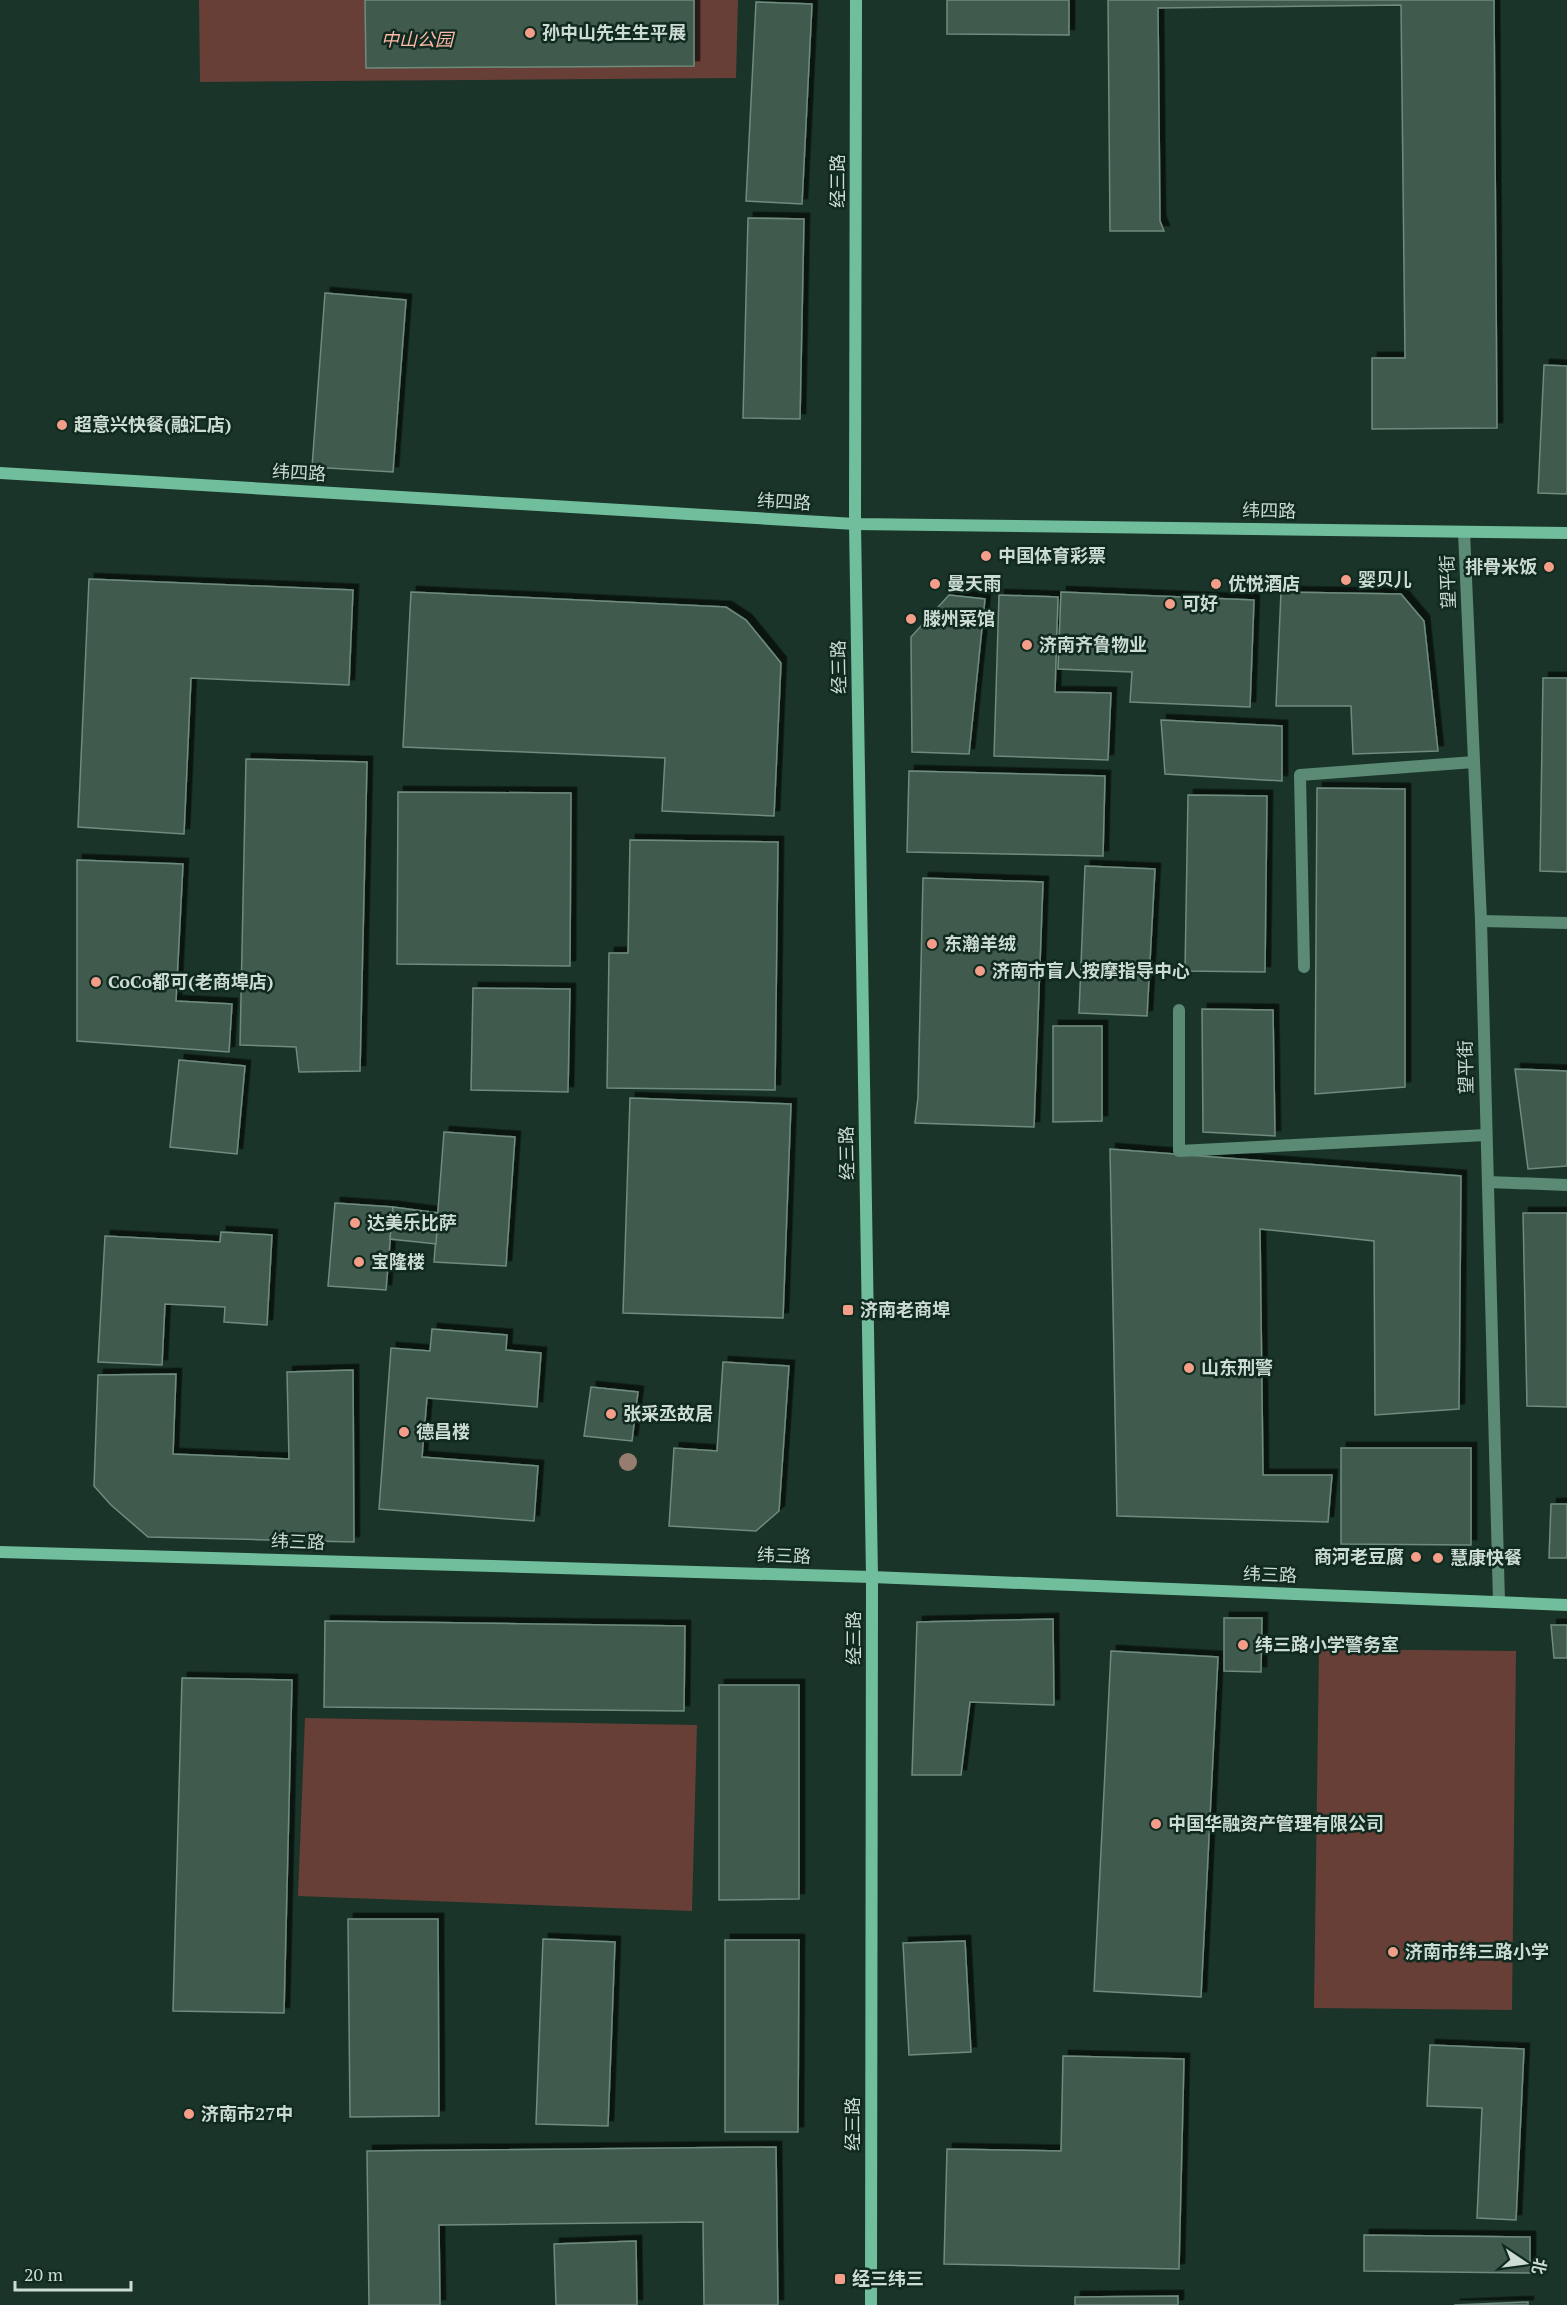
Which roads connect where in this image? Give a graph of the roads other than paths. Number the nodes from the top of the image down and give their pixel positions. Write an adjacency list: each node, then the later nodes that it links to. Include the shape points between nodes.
1 (856, 0): 3 (street, 经三路)
2 (0, 473): 3 (street, 纬四路)
3 (855, 524): 4 (street, 纬四路); 15 (street, 经三路)
4 (1464, 532): 5 (street, 纬四路); 6 (street, 望平街)
5 (1567, 533)
6 (1474, 762): 7 (street, 望平街); 9 (street, via 1300,775)
7 (1481, 921): 8 (street); 11 (street, 望平街)
8 (1567, 923)
9 (1304, 967)
10 (1179, 1010): 11 (street, via 1179,1151)
11 (1486, 1135): 12 (street, 望平街)
12 (1488, 1182): 13 (street); 16 (street, 望平街)
13 (1567, 1185)
14 (0, 1552): 15 (street, 纬三路)
15 (872, 1577): 16 (street, 纬三路); 18 (street, 经三路)
16 (1499, 1602): 17 (street, 纬三路)
17 (1567, 1605)
18 (871, 2305)

